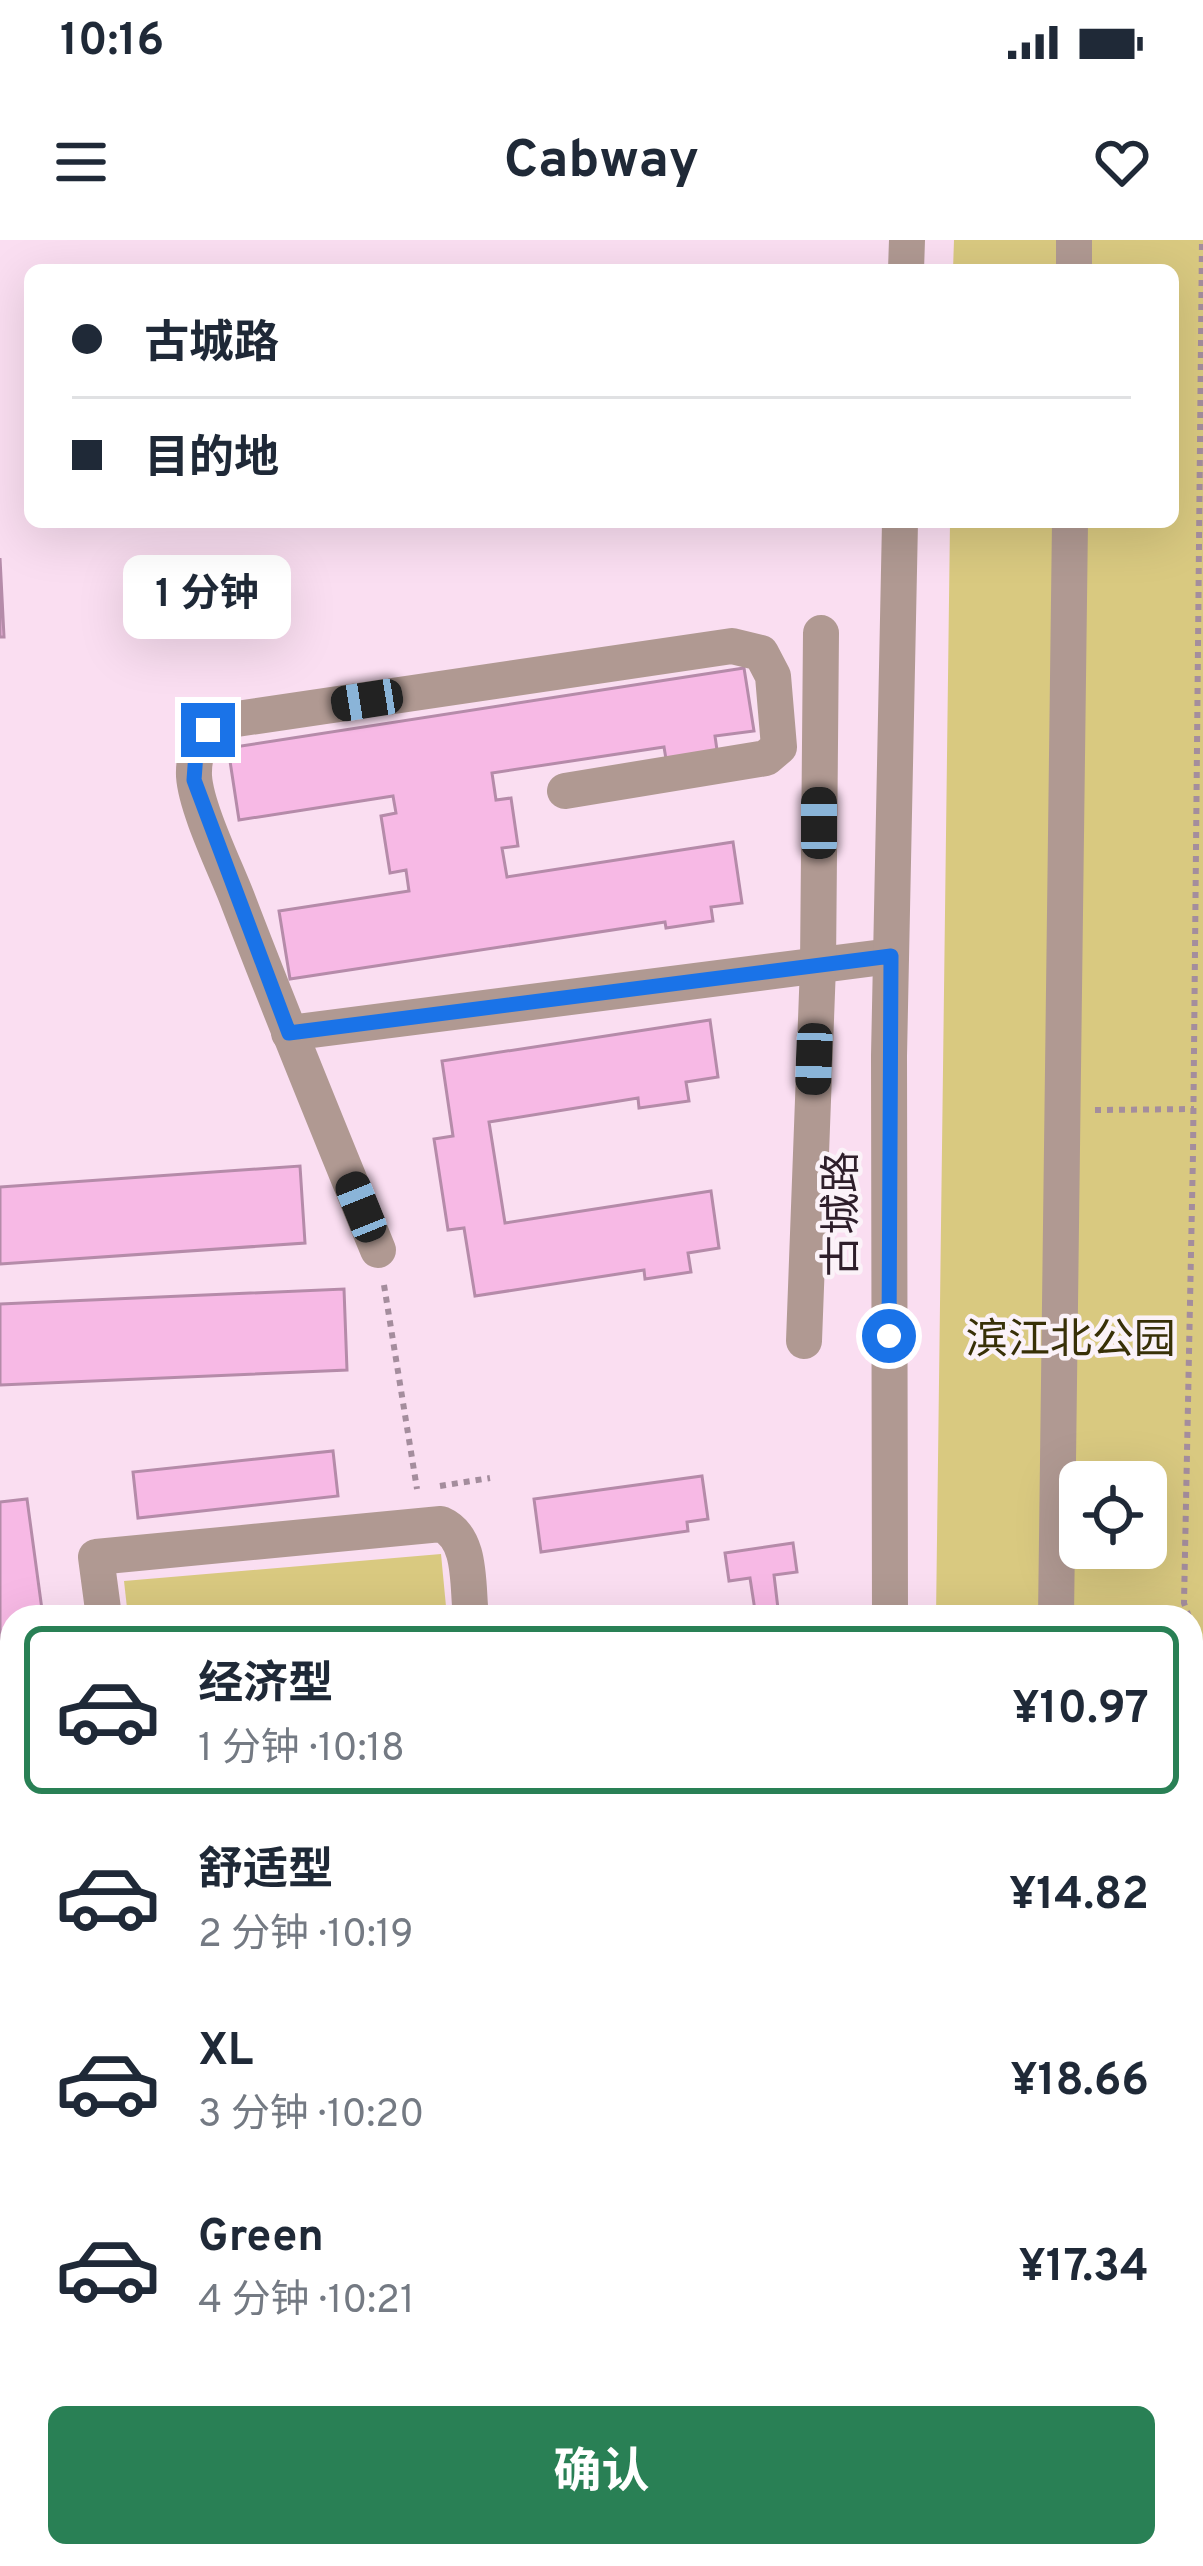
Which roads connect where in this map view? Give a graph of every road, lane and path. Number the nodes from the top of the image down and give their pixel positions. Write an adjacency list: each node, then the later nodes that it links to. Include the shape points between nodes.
1 (1202, 240): 9 (path)
2 (900, 528): 6 (street, 古城路)
3 (1070, 528): 17 (street)
4 (821, 633): 7 (street)
5 (565, 790): 8 (street, via 766,758 779,747 773,676 761,653 732,646 230,720 208,730 194,780)
6 (891, 956): 7 (street); 16 (street, 古城路)
7 (818, 965): 8 (street); 12 (street)
8 (289, 1033): 11 (street)
9 (1194, 1109): 10 (path); 18 (path)
10 (1090, 1110)
11 (378, 1250): 13 (path)
12 (804, 1341)
13 (417, 1489)
14 (102, 1605): 15 (street, via 96,1557 441,1524 463,1544)
15 (470, 1605)
16 (890, 1605)
17 (1056, 1605)
18 (1185, 1605)

